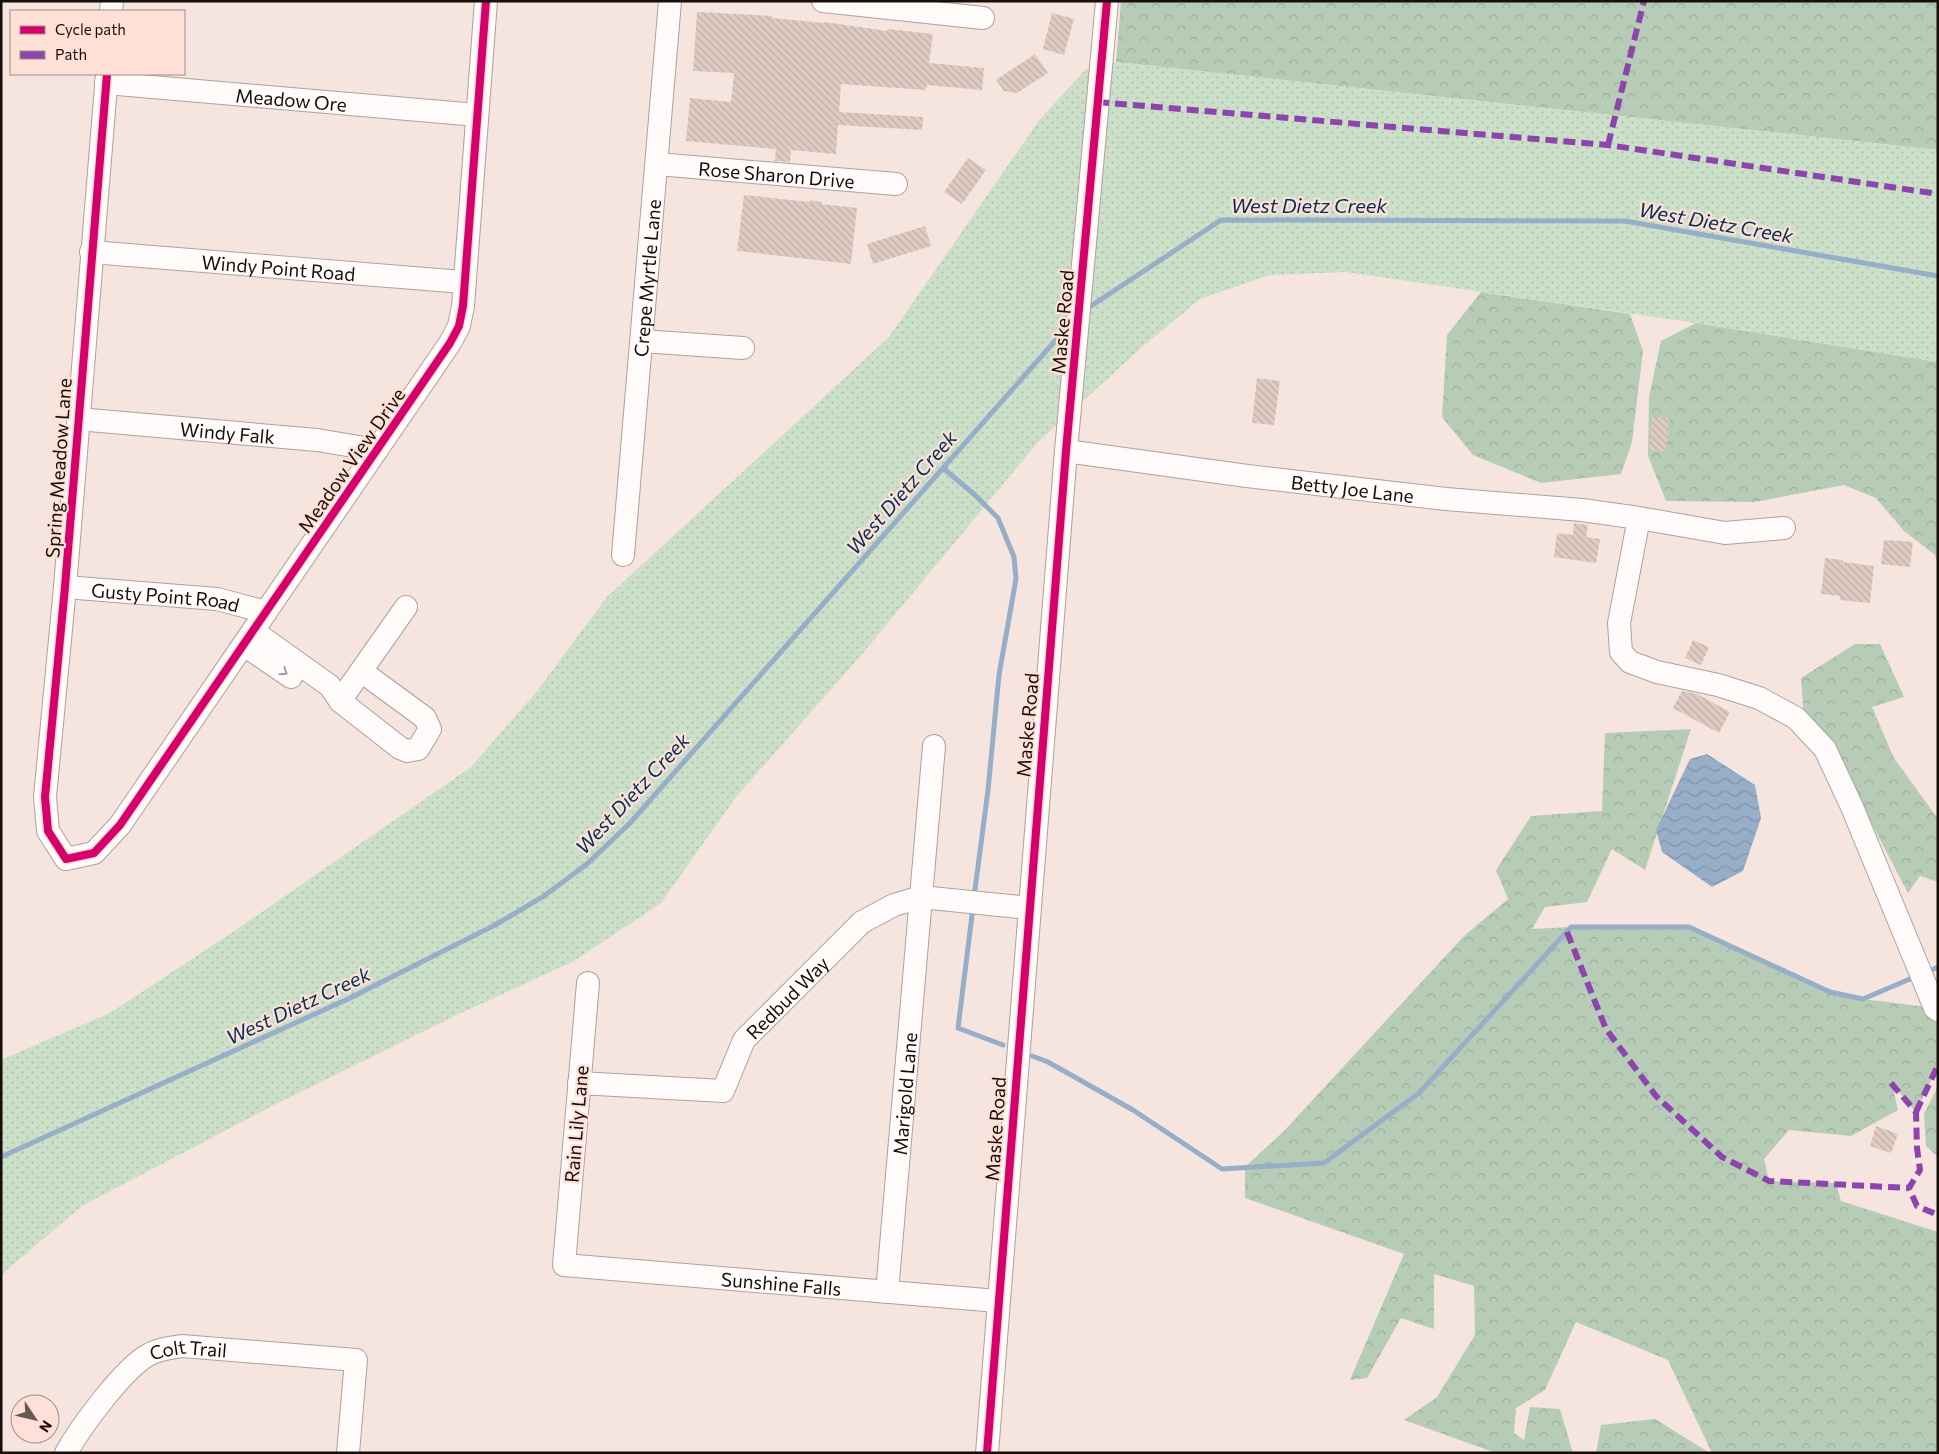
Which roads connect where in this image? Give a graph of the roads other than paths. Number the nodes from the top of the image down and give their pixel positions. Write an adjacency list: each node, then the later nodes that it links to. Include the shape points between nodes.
1 (486, 1): 7 (street, Meadow View Drive)
2 (670, 1): 8 (street, Crepe Myrtle Lane)
3 (823, 1): 5 (street)
4 (1106, 1): 16 (street, Maske Road)
5 (983, 18)
6 (106, 78): 7 (street, Meadow Ore); 10 (street, Spring Meadow Lane)
7 (477, 115): 11 (street, Meadow View Drive)
8 (657, 164): 9 (street, Rose Sharon Drive); 12 (street, Crepe Myrtle Lane)
9 (896, 184)
10 (91, 252): 11 (street, Windy Point Road); 14 (street, Spring Meadow Lane)
11 (463, 282): 15 (street, Meadow View Drive, via 459,326)
12 (642, 341): 13 (street); 19 (street, Crepe Myrtle Lane)
13 (743, 348)
14 (78, 419): 15 (street, Windy Falk, via 317,440); 20 (street, Spring Meadow Lane)
15 (377, 450): 22 (street, Meadow View Drive)
16 (1066, 451): 17 (street, Betty Joe Lane, via 1247,476); 29 (street, Maske Road)
17 (1639, 518): 18 (street, Betty Joe Lane, via 1725,533); 31 (street, via 1619,623 1621,652 1638,666 1759,698 1796,718 1826,749)
18 (1784, 528)
19 (623, 555)
20 (66, 587): 22 (street, Gusty Point Road, via 217,599); 27 (street, Spring Meadow Lane, via 45,797 48,831)
21 (406, 606): 24 (street)
22 (266, 612): 23 (street, Meadow View Drive)
23 (248, 638): 25 (street, via 330,686); 27 (street, Meadow View Drive, via 120,825 94,853)
24 (361, 671): 25 (street); 25 (street, via 425,718 430,729 418,749 407,751 400,748)
25 (340, 701)
26 (934, 746): 28 (street, Marigold Lane)
27 (66, 858)
28 (921, 897): 29 (street); 32 (street, Redbud Way, via 894,905 862,922 744,1040 723,1091); 34 (street, Marigold Lane)
29 (1029, 908): 35 (street, Maske Road)
30 (588, 983): 32 (street, Rain Lily Lane)
31 (1936, 1009)
32 (579, 1083): 33 (street, Rain Lily Lane)
33 (564, 1264): 34 (street, Sunshine Falls)
34 (887, 1292): 35 (street, Sunshine Falls)
35 (998, 1302): 38 (street, Maske Road)
36 (66, 1453): 37 (street, Colt Trail, via 93,1414 138,1361 159,1350 182,1346 356,1360)
37 (348, 1453)
38 (987, 1453)

